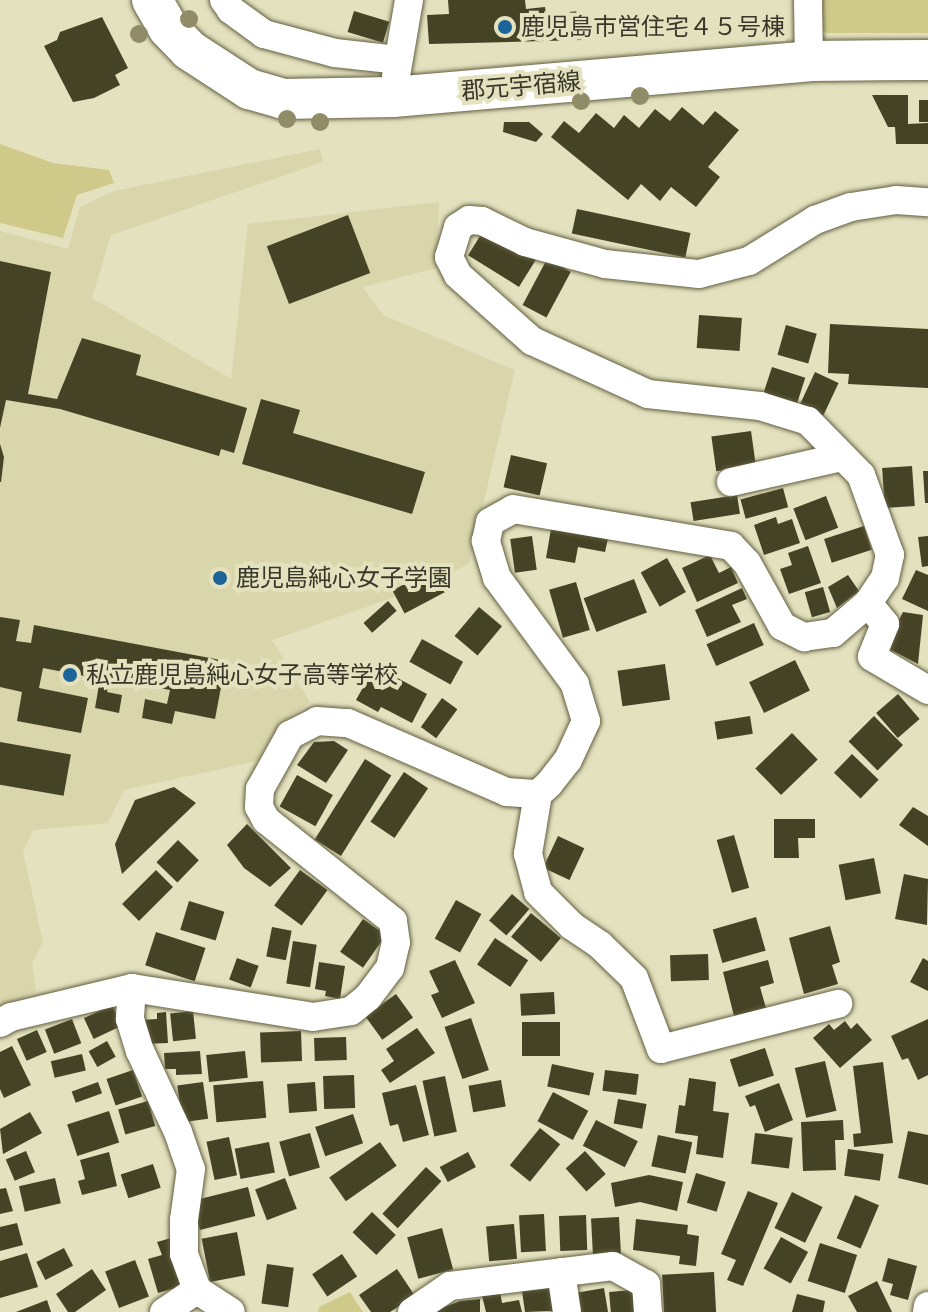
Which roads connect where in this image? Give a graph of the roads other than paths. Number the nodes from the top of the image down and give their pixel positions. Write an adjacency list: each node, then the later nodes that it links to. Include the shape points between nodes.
1 (152, 0): 7 (street, 郡元宇宿線, via 189,50 249,89 283,99)
2 (224, 0): 7 (street, via 264,34 335,53)
3 (409, 0): 7 (street)
4 (808, 0): 6 (street)
5 (928, 60): 6 (street, 郡元宇宿線)
6 (809, 61): 7 (street, 郡元宇宿線)
7 (396, 78)
8 (928, 202): 9 (street, via 896,200 851,207 815,220 749,261 699,274 605,264 525,242 482,221 469,220 458,227 451,241 449,257 458,275 532,341 648,394 760,406 808,421)
9 (842, 457): 10 (street); 11 (street, via 861,475 890,555 885,578)
10 (731, 482)
11 (868, 603): 12 (street, via 885,624 872,657); 13 (street, via 833,633 804,637 782,626 747,563 731,546 563,515 513,509 501,515 490,522 486,541 497,578 575,684 586,721 568,760)
12 (928, 690)
13 (538, 794): 14 (street, via 507,792 348,723 317,721 290,735 260,789 259,807 266,820 393,921 396,943 390,968 351,1011 313,1017); 15 (street, via 528,854 538,892 634,978 661,1049)
14 (132, 988): 16 (street); 18 (street, via 130,1019 140,1051 191,1169 184,1254)
15 (838, 1004)
16 (0, 1023)
17 (561, 1272): 21 (street, via 450,1286); 22 (street); 23 (street, via 613,1266 646,1284)
18 (197, 1290): 19 (street); 20 (street)
19 (164, 1312)
20 (231, 1312)
21 (412, 1312)
22 (567, 1312)
23 (648, 1312)

